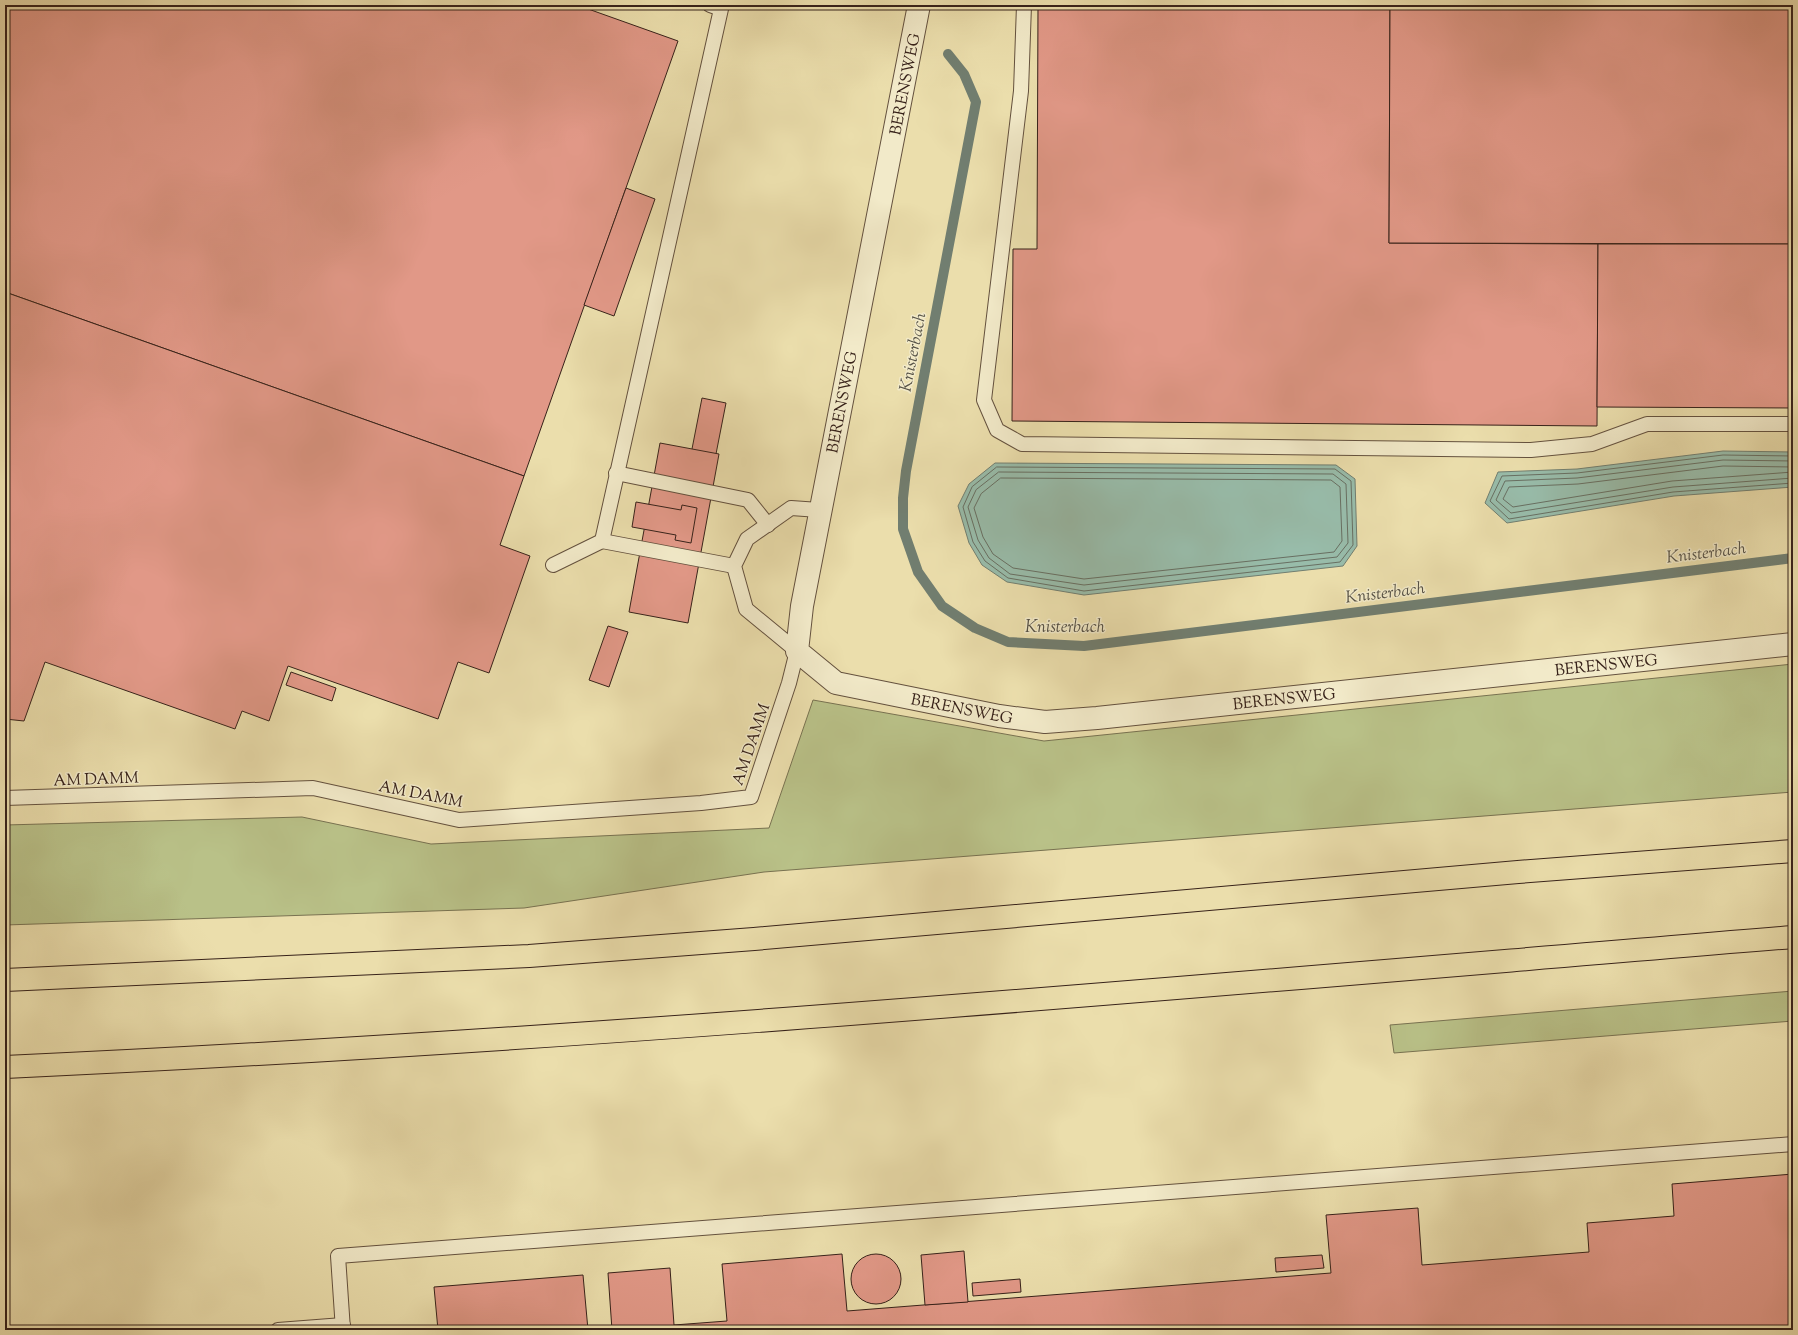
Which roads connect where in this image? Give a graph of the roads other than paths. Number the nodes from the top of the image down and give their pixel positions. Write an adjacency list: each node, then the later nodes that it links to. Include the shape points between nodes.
1 (710, 5): 5 (lane, via 721,9)
2 (920, 5): 6 (street, BERENSWEG)
3 (1024, 5): 4 (lane, via 1021,91 984,400 997,430 1022,444 1531,450 1592,444 1647,424)
4 (1793, 424)
5 (616, 473): 7 (lane, via 748,500); 8 (lane)
6 (819, 510): 7 (lane, via 790,508); 12 (street, BERENSWEG)
7 (768, 524): 10 (lane, via 746,540)
8 (602, 541): 9 (lane); 10 (lane)
9 (553, 565)
10 (734, 566): 12 (lane, via 746,609)
11 (1793, 644): 12 (street, BERENSWEG, via 1046,722 998,716 836,683)
12 (797, 651): 13 (lane, AM DAMM, via 751,797 459,820 313,788)
13 (5, 798)
14 (1793, 851): 16 (highway, via 529,956)
15 (1793, 937): 17 (highway, via 842,1015 244,1056)
16 (5, 980)
17 (5, 1067)
18 (1793, 1144): 19 (lane, via 338,1256)
19 (343, 1327): 20 (lane)
20 (278, 1330)

